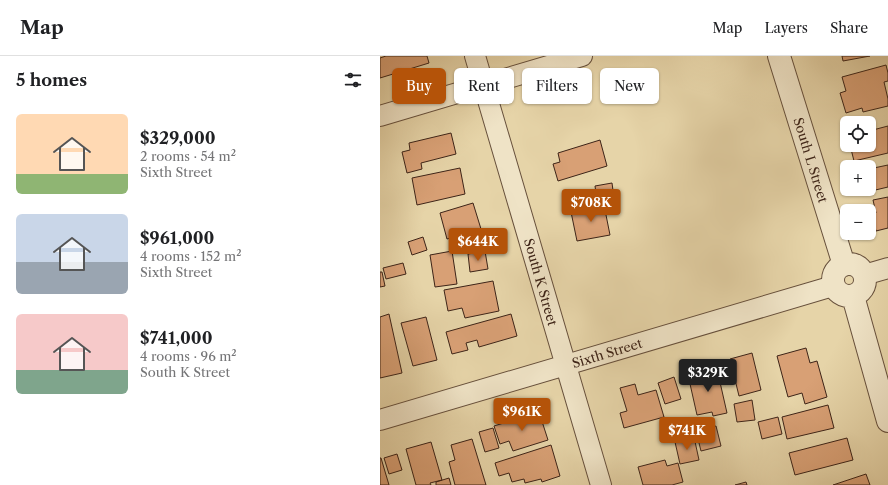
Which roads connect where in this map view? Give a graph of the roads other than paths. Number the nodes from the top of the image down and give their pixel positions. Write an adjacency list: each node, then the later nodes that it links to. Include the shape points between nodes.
1 (475, 56): 4 (street, South K Street)
2 (582, 56): 5 (street)
3 (779, 56): 9 (street, South L Street)
4 (479, 68)
5 (514, 76)
6 (454, 94): 8 (street)
7 (489, 104): 14 (street, South K Street)
8 (380, 116)
9 (844, 265): 11 (street, via 858,267); 12 (street, via 835,271 832,280)
10 (888, 268): 11 (street)
11 (864, 275): 13 (street, via 863,288)
12 (834, 286): 13 (street, via 843,296); 14 (street, Sixth Street)
13 (853, 296): 16 (street)
14 (565, 365): 15 (street, Sixth Street); 17 (street, South K Street)
15 (380, 420)
16 (888, 421)
17 (601, 485)

